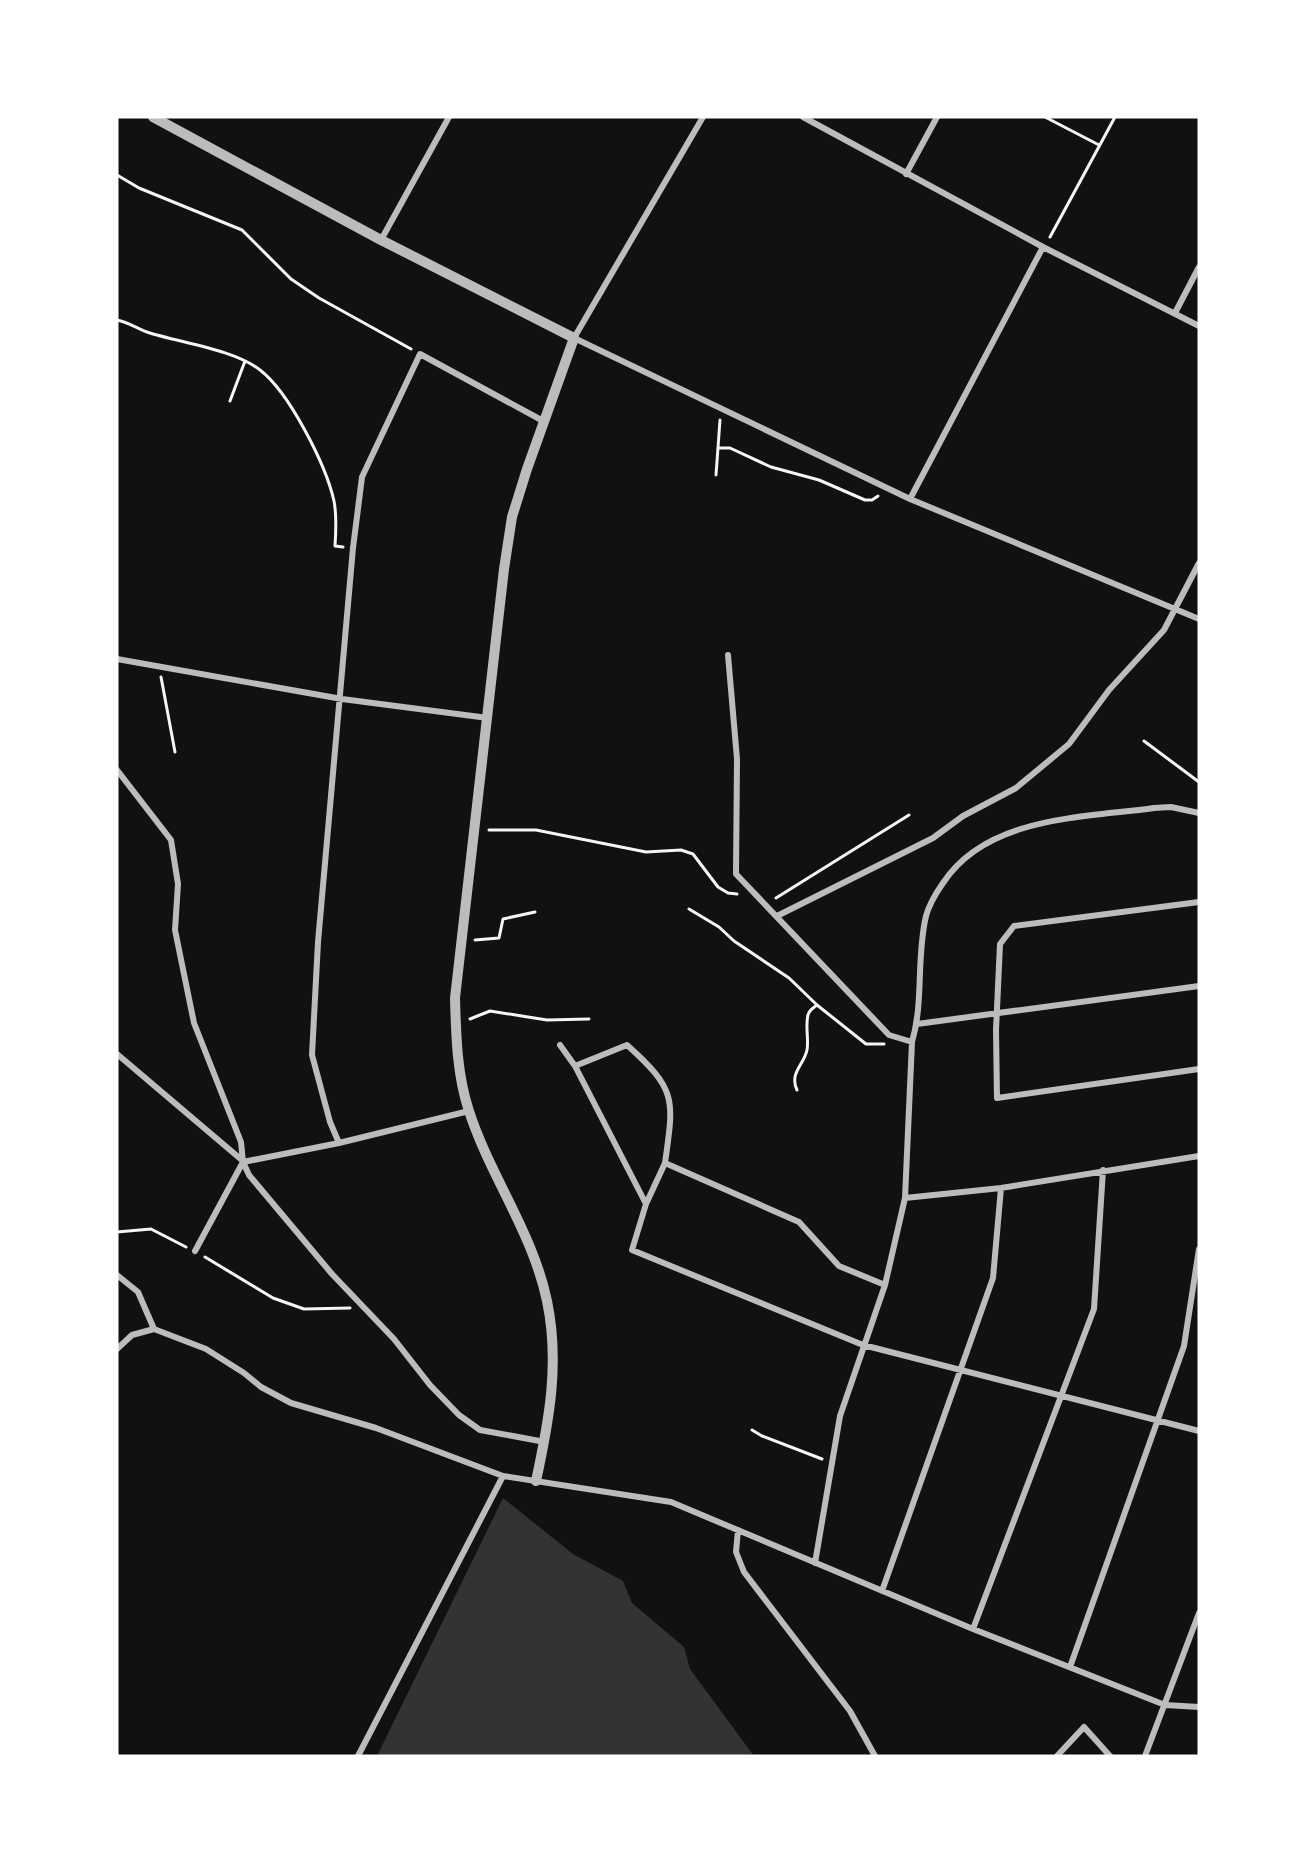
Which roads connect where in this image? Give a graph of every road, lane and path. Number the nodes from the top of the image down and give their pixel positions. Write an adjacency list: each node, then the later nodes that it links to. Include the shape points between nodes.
1 (153, 117): 11 (street)
2 (449, 117): 11 (street)
3 (703, 117): 17 (street)
4 (803, 117): 9 (street)
5 (937, 117): 9 (street)
6 (1045, 117): 8 (path)
7 (1115, 117): 8 (path)
8 (1100, 145): 12 (path)
9 (906, 174): 12 (street)
10 (117, 175): 18 (path, via 139,188 242,230 291,279)
11 (381, 240): 17 (street)
12 (1043, 247): 14 (street); 26 (street)
13 (1199, 267): 14 (street)
14 (1175, 313): 16 (street)
15 (117, 320): 19 (path)
16 (1199, 326)
17 (574, 338): 21 (street); 22 (street)
18 (420, 354): 22 (street); 27 (street, via 362,477)
19 (245, 361): 20 (path); 27 (path, via 273,381 288,402 308,437 333,499 335,546)
20 (230, 401)
21 (723, 410): 23 (path); 25 (street)
22 (545, 422): 35 (street, via 512,518)
23 (718, 448): 24 (path); 25 (path, via 730,448 865,500 877,497)
24 (716, 475)
25 (884, 486): 26 (street)
26 (910, 499): 29 (street)
27 (353, 548): 34 (street)
28 (1199, 562): 29 (street)
29 (1173, 608): 30 (street); 48 (street, via 1164,630 1109,690 1069,744 1016,788 963,816 933,838)
30 (1199, 619)
31 (728, 655): 43 (street, via 737,759 736,874)
32 (117, 659): 33 (street)
33 (162, 668): 34 (street); 37 (path, via 160,675)
34 (342, 699): 35 (street); 64 (street, via 327,829 312,1055)
35 (488, 718): 42 (street)
36 (1144, 741): 39 (path)
37 (175, 752)
38 (117, 770): 66 (street, via 171,840 178,884 175,930 179,960 194,1023 241,1142)
39 (1199, 782)
40 (1199, 813): 55 (street, via 1154,808 1039,825 1006,833 968,855 951,871 927,913 921,940)
41 (909, 815): 45 (path)
42 (475, 830): 43 (path, via 536,830 646,852 681,850 693,854 718,887 728,893); 49 (street)
43 (751, 890): 45 (street)
44 (1199, 902): 52 (street, via 1014,926 1000,944)
45 (766, 904): 48 (street)
46 (689, 909): 51 (path, via 789,978)
47 (535, 912): 49 (path, via 503,919 498,938)
48 (777, 916): 56 (street)
49 (462, 940): 54 (street)
50 (1199, 986): 52 (street)
51 (817, 1005): 56 (path, via 866,1044 886,1044); 62 (path, via 808,1015 807,1053 795,1073)
52 (997, 1014): 55 (street); 61 (street, via 997,1098)
53 (589, 1019): 54 (path, via 548,1020 490,1011 473,1019)
54 (456, 1020): 63 (street, via 457,1055)
55 (917, 1024): 57 (street)
56 (889, 1035): 57 (street)
57 (912, 1042): 70 (street)
58 (560, 1044): 60 (street)
59 (117, 1054): 66 (street)
60 (575, 1066): 67 (street, via 627,1045 657,1072 672,1107); 71 (street)
61 (1199, 1069)
62 (797, 1090)
63 (469, 1111): 64 (street); 86 (street, via 531,1250 547,1300 554,1363)
64 (339, 1143): 66 (street)
65 (1199, 1155): 68 (street)
66 (243, 1162): 74 (street); 77 (street, via 249,1175 295,1231)
67 (665, 1163): 71 (street); 76 (street, via 799,1222 839,1266)
68 (1102, 1170): 69 (street); 82 (street, via 1094,1310)
69 (1001, 1188): 70 (street); 81 (street, via 993,1278)
70 (905, 1198): 76 (street)
71 (646, 1204): 79 (street, via 632,1250)
72 (117, 1232): 74 (path, via 151,1229)
73 (1199, 1249): 83 (street, via 1184,1346)
74 (195, 1251): 77 (path, via 273,1298 304,1310)
75 (117, 1275): 78 (street, via 138,1292)
76 (885, 1285): 79 (street)
77 (363, 1305): 86 (street, via 430,1385 473,1425 480,1430)
78 (154, 1329): 80 (street, via 132,1335); 88 (street, via 206,1349 291,1403 376,1428)
79 (863, 1346): 81 (street); 87 (street, via 840,1416)
80 (117, 1349)
81 (962, 1371): 82 (street); 92 (street)
82 (1059, 1396): 83 (street); 94 (street)
83 (1158, 1421): 85 (street); 95 (street)
84 (752, 1430): 87 (path)
85 (1199, 1431)
86 (545, 1442): 89 (street)
87 (832, 1463): 91 (street)
88 (503, 1476): 89 (street); 98 (street)
89 (536, 1481): 90 (street, via 671,1502)
90 (738, 1530): 91 (street); 99 (street, via 736,1552 744,1572 850,1711)
91 (815, 1563): 92 (street)
92 (882, 1591): 94 (street)
93 (1199, 1613): 96 (street)
94 (973, 1629): 95 (street)
95 (1070, 1667): 96 (street)
96 (1165, 1705): 97 (street); 102 (street)
97 (1199, 1707)
98 (358, 1756)
99 (875, 1756)
100 (1056, 1756): 101 (street, via 1084,1727)
101 (1110, 1756)
102 (1145, 1756)

